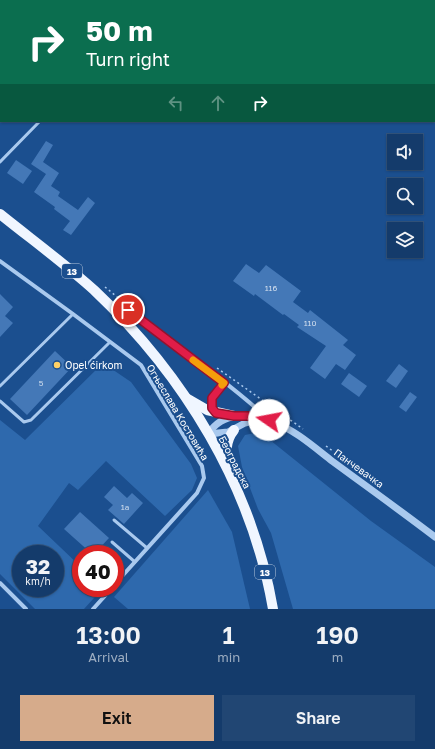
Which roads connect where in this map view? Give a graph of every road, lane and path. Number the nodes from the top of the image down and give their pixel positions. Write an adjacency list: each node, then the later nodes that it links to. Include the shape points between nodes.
1 (39, 122): 2 (lane)
2 (0, 162)
3 (0, 214): 12 (main road, Београдска / 13, via 104,300 162,363)
4 (0, 262): 7 (street, Огњеслава Костовића)
5 (100, 284): 6 (path)
6 (128, 308): 10 (street, Панчевачка)
7 (73, 314): 8 (street, Огњеслава Костовића); 11 (lane)
8 (110, 342): 13 (lane, via 32,420 24,422); 26 (street, Огњеслава Костовића, via 141,365 204,472 197,493)
9 (211, 364): 18 (path)
10 (224, 383): 14 (lane, via 212,398 212,408); 16 (street, Панчевачка)
11 (0, 386)
12 (183, 395): 14 (main road, via 196,405); 19 (main road, Београдска / 13)
13 (0, 401)
14 (216, 413): 15 (main road)
15 (234, 416): 16 (street); 19 (street, via 212,426)
16 (265, 419): 17 (street, via 245,423); 24 (street, Панчевачка, via 283,426 304,440)
17 (234, 430): 19 (street); 21 (main road, via 228,438 226,452)
18 (308, 432)
19 (208, 434): 21 (main road, Београдска / 13)
20 (320, 442): 22 (path)
21 (230, 474): 33 (main road, Београдска / 13, via 259,549)
22 (378, 484)
23 (114, 520): 26 (lane)
24 (435, 537)
25 (112, 542): 27 (lane)
26 (147, 548): 27 (street, Огњеслава Костовића)
27 (135, 562): 28 (street, Огњеслава Костовића)
28 (124, 574)
29 (0, 583): 32 (street)
30 (105, 597): 31 (street)
31 (96, 608)
32 (26, 609)
33 (273, 609)

